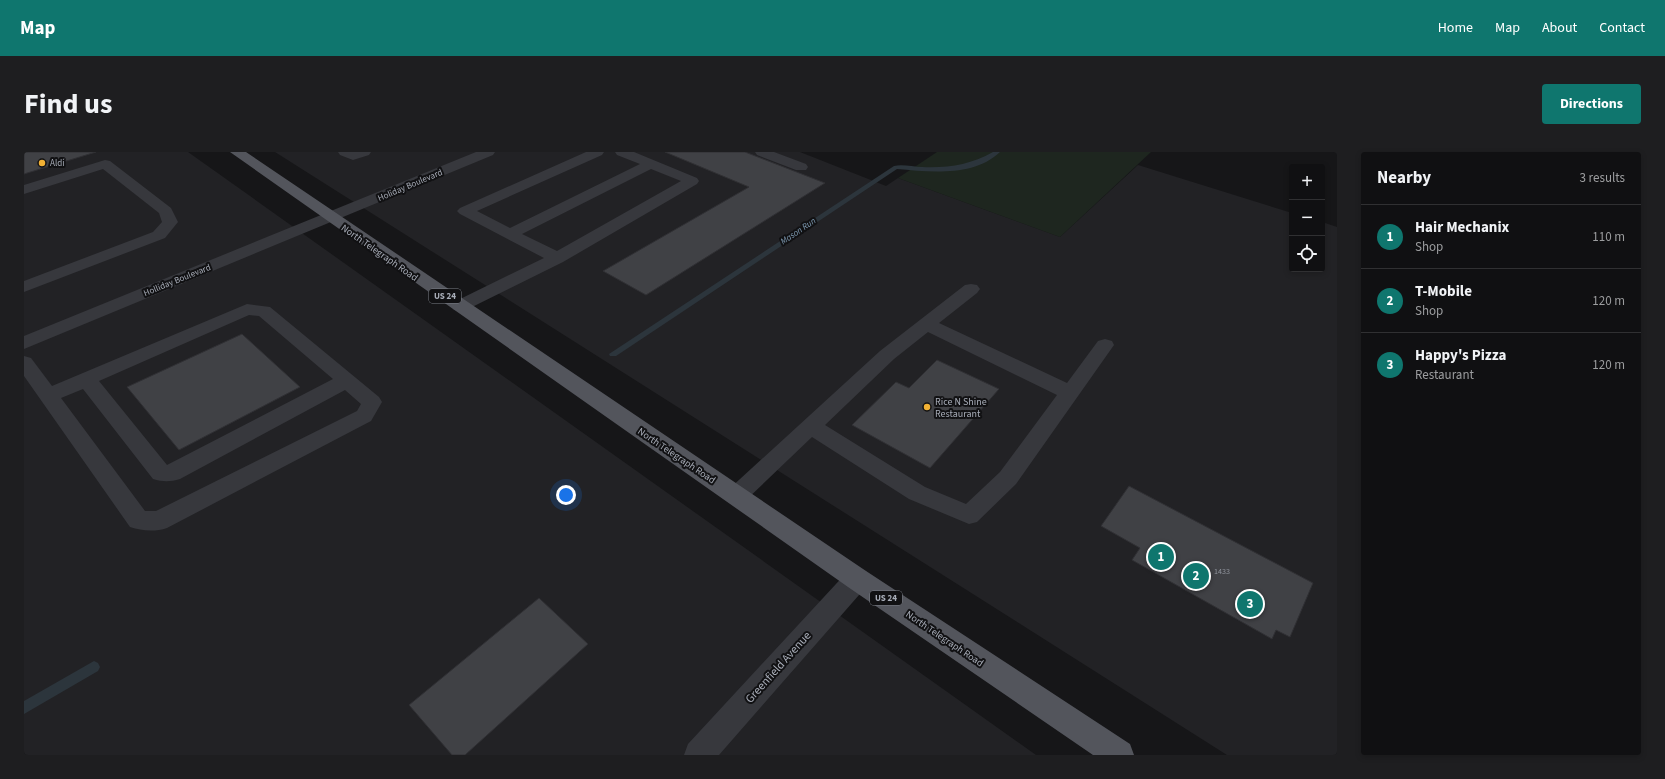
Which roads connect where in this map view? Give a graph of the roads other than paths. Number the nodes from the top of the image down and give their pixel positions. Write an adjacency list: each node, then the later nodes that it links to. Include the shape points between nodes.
1 (237, 152): 11 (main road, North Telegraph Road / US 24)
2 (345, 152): 3 (street, via 353,156)
3 (364, 152)
4 (488, 152): 11 (street, Holiday Boulevard)
5 (598, 152): 12 (street, via 465,211)
6 (622, 152): 8 (street)
7 (762, 152): 9 (street)
8 (651, 164): 12 (street); 13 (street, via 692,181)
9 (801, 167)
10 (24, 190): 14 (street, via 105,164 166,211 170,222 159,235)
11 (331, 217): 16 (main road, North Telegraph Road / US 24); 18 (street, Holliday Boulevard)
12 (510, 234): 13 (street)
13 (557, 258): 16 (street)
14 (24, 287)
15 (971, 289): 17 (street)
16 (460, 306): 26 (main road, North Telegraph Road / US 24)
17 (927, 324): 23 (street); 25 (street, via 887,355)
18 (24, 343)
19 (1105, 346): 23 (street)
20 (24, 362): 24 (street)
21 (86, 379): 22 (street, via 247,309 264,311); 22 (street, via 160,473 172,473); 24 (street)
22 (346, 381): 24 (street, via 372,402 364,416 159,521 138,520)
23 (1070, 393): 25 (street, via 1008,478 969,515 917,493)
24 (48, 396)
25 (810, 426): 26 (street)
26 (736, 496): 27 (main road, North Telegraph Road / US 24)
27 (857, 579): 28 (street, Greenfield Avenue); 29 (main road, North Telegraph Road / US 24)
28 (699, 755)
29 (1119, 755)

